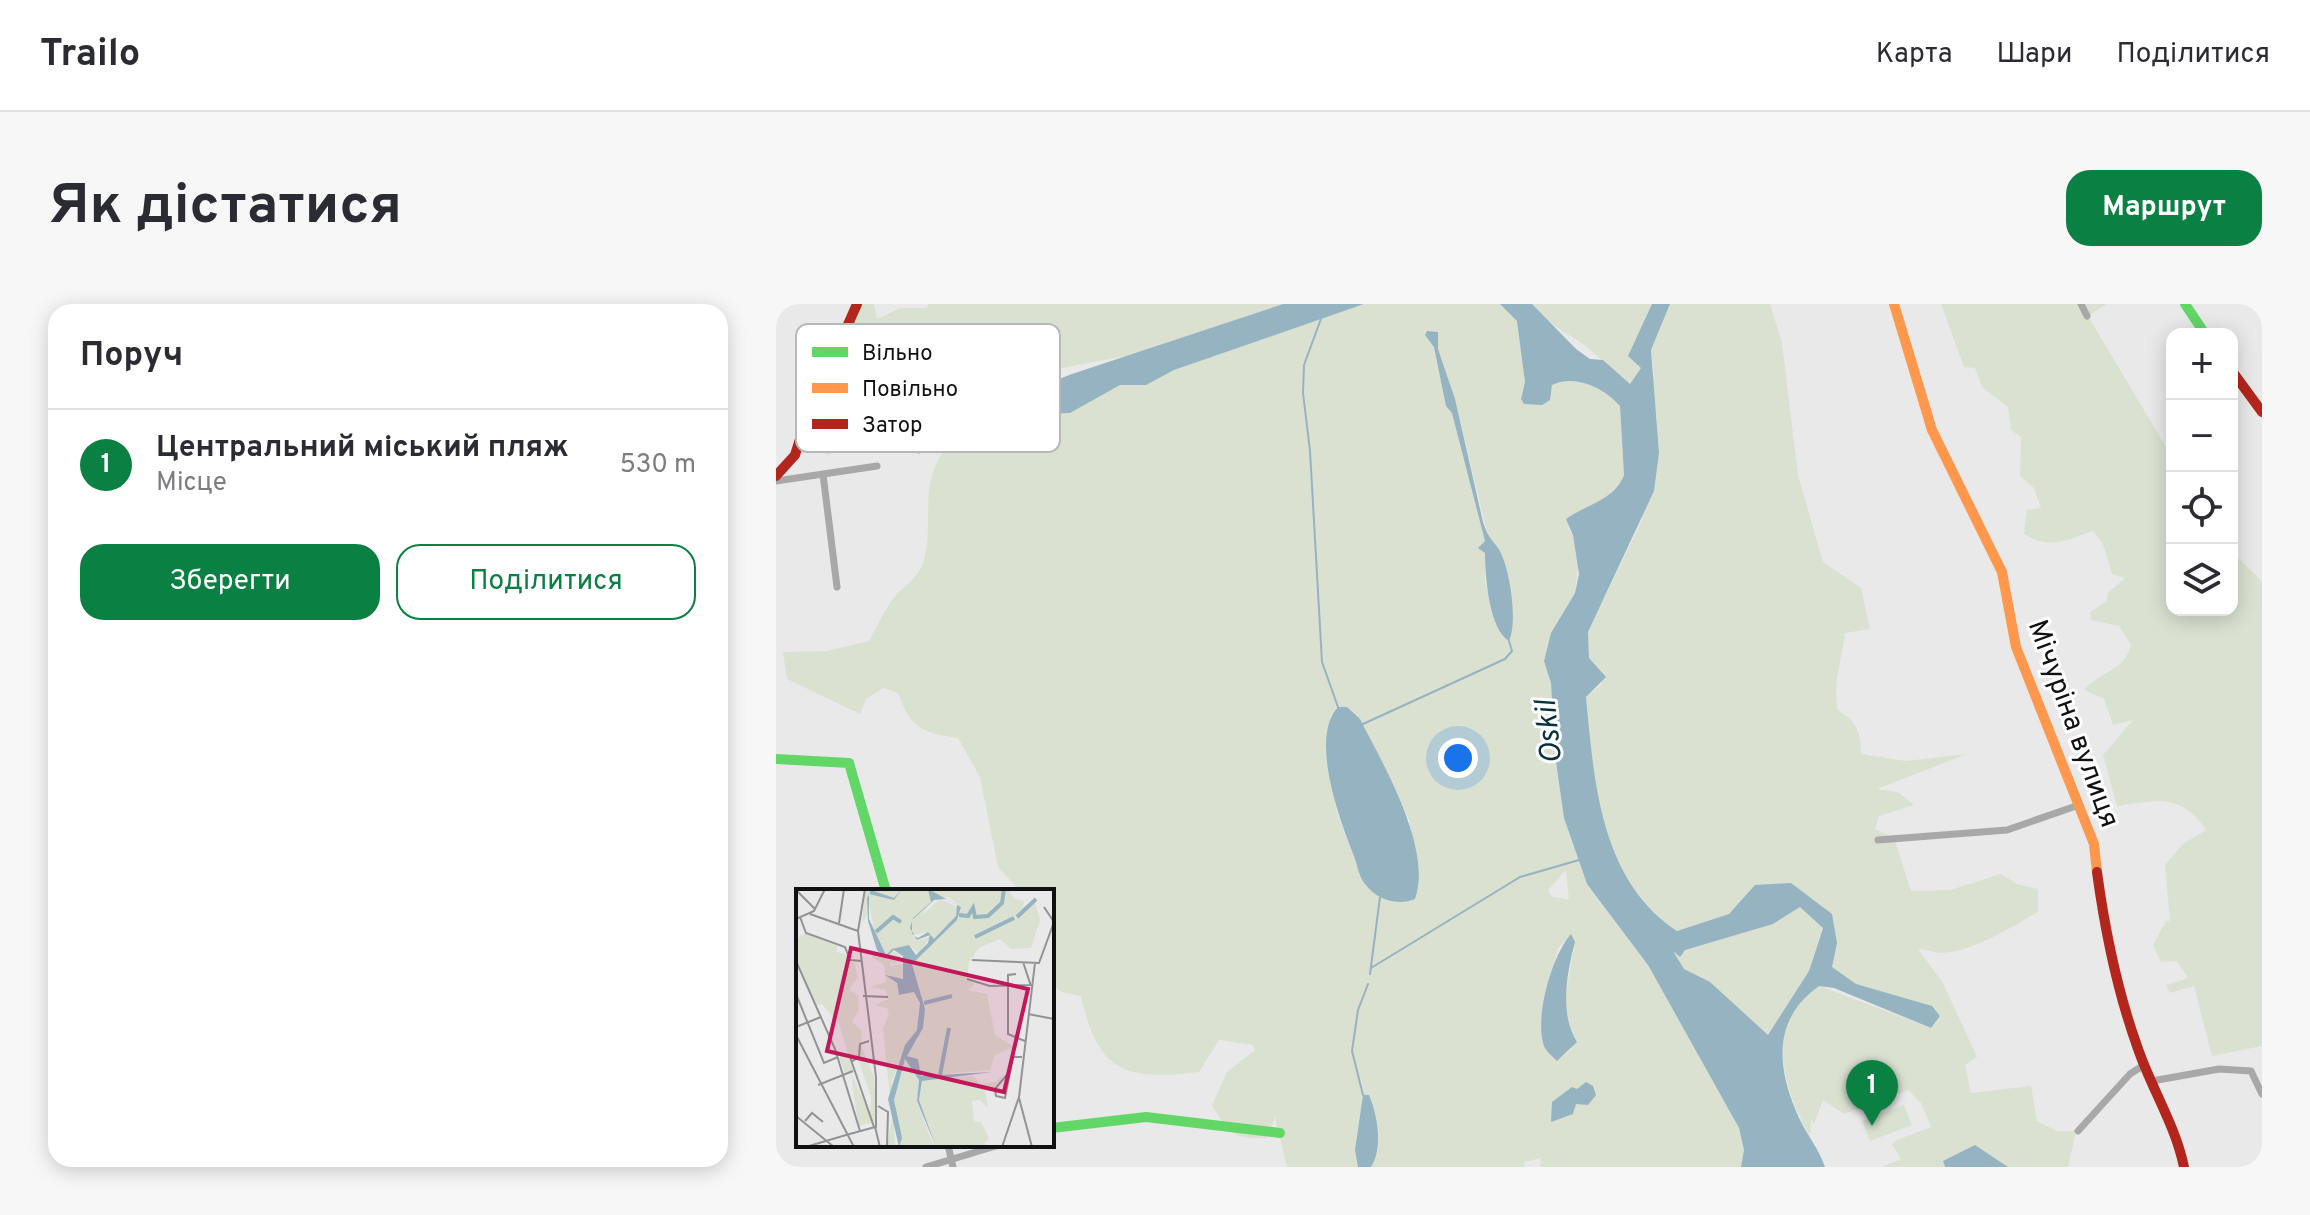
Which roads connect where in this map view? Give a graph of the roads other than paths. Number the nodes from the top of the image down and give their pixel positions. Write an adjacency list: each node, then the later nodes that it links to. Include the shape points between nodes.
1 (857, 304): 6 (street)
2 (1894, 304): 16 (street, Мічуріна вулиця, via 1932,430 2002,572 2016,647)
3 (2081, 304): 5 (street)
4 (2185, 304): 7 (street)
5 (2087, 316)
6 (848, 324)
7 (2201, 328)
8 (2238, 379): 9 (street)
9 (2262, 412)
10 (796, 452): 13 (street)
11 (877, 466): 12 (street)
12 (823, 474): 13 (street); 14 (street)
13 (776, 478)
14 (837, 587)
15 (776, 759): 18 (street, via 841,762 852,768)
16 (2079, 805): 17 (street, via 2007,830); 19 (street, Мічуріна вулиця, via 2094,844 2105,933)
17 (1878, 840)
18 (885, 889)
19 (2144, 1065): 20 (street, Мічуріна вулиця); 23 (street)
20 (2152, 1081): 21 (street, via 2219,1069 2251,1071); 28 (street, Мічуріна вулиця, via 2178,1138)
21 (2262, 1094)
22 (1054, 1128): 24 (street, via 1146,1117)
23 (2078, 1131)
24 (1280, 1133)
25 (994, 1147): 26 (street)
26 (952, 1164): 27 (street)
27 (926, 1167)
28 (2184, 1167)

